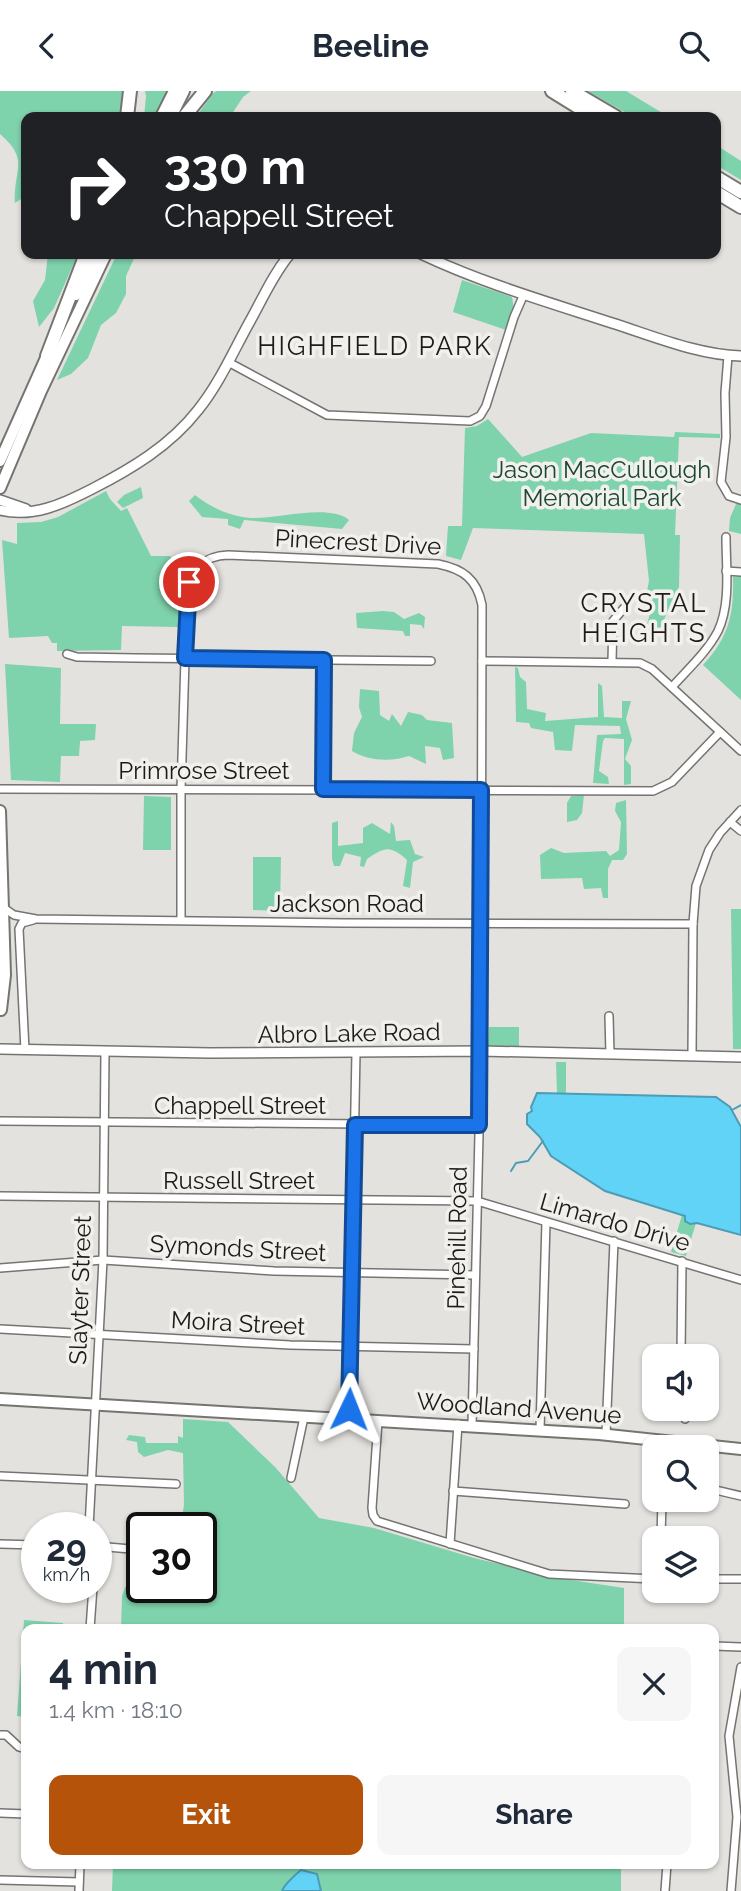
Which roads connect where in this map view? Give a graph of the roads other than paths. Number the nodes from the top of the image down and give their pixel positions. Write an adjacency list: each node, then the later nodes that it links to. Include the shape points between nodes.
1 (130, 91): 7 (highway)
2 (174, 91): 8 (main road)
3 (184, 91): 9 (main road)
4 (205, 91): 10 (highway)
5 (542, 91): 6 (highway)
6 (561, 93): 11 (highway); 12 (highway)
7 (128, 112)
8 (164, 112)
9 (174, 112)
10 (188, 112)
11 (587, 112)
12 (605, 112)
13 (721, 180): 14 (highway)
14 (741, 192)
15 (721, 195): 16 (highway)
16 (741, 207)
17 (84, 259): 23 (highway)
18 (94, 259): 23 (main road)
19 (104, 259): 28 (main road)
20 (287, 259): 26 (street)
21 (432, 259): 22 (street)
22 (524, 294): 24 (street); 26 (street, via 486,406 470,421 327,415)
23 (47, 356): 27 (main road)
24 (727, 356): 25 (street); 29 (street, via 721,482 729,496)
25 (741, 356)
26 (228, 362): 32 (street, via 198,411 162,447 60,506)
27 (0, 461)
28 (0, 488)
29 (741, 500)
30 (0, 501): 32 (street)
31 (0, 510): 32 (street)
32 (34, 511)
33 (726, 537): 34 (street)
34 (726, 571): 35 (street); 43 (street, via 719,629)
35 (741, 572)
36 (624, 608): 42 (street, via 613,621)
37 (67, 654): 38 (street)
38 (185, 658): 39 (street); 41 (street, Pinecrest Drive, via 189,582 206,560 228,555 455,568 464,572 479,592); 48 (street, Pinecrest Drive)
39 (324, 660): 40 (street); 47 (street)
40 (430, 661)
41 (482, 661): 42 (street); 49 (street, Pinecrest Drive)
42 (612, 661): 43 (street, via 640,663)
43 (672, 687): 44 (street)
44 (720, 732): 45 (street); 49 (street, Primrose Street, via 672,782 657,791)
45 (741, 751)
46 (0, 789): 48 (street, Primrose Street)
47 (323, 789): 48 (street, Primrose Street); 49 (street, Primrose Street)
48 (181, 790): 57 (street, Pinecrest Drive)
49 (481, 790): 58 (street, Pinecrest Drive)
50 (741, 810): 52 (street)
51 (0, 811): 54 (main road)
52 (730, 822): 53 (street); 59 (street, via 701,869)
53 (741, 831)
54 (1, 855): 55 (main road)
55 (4, 908): 56 (street, Jackson Road); 61 (main road)
56 (36, 919): 57 (street, Jackson Road); 65 (street, via 22,923 19,929)
57 (181, 920): 58 (street, Jackson Road)
58 (480, 922): 59 (street, Jackson Road); 66 (street, Pinecrest Drive)
59 (693, 924): 70 (street)
60 (0, 996): 61 (main road)
61 (1, 1010): 63 (main road)
62 (609, 1016): 69 (street)
63 (0, 1022)
64 (0, 1049): 65 (street, Albro Lake Road)
65 (25, 1050): 67 (street, Albro Lake Road)
66 (481, 1051): 68 (street, Albro Lake Road); 69 (street, Albro Lake Road); 75 (street, Pinehill Road)
67 (105, 1052): 68 (street, Albro Lake Road); 73 (street, Slayter Street)
68 (356, 1052): 74 (street)
69 (610, 1054): 70 (street, Albro Lake Road)
70 (692, 1055): 71 (street, Albro Lake Road)
71 (741, 1057)
72 (0, 1121): 73 (street, Chappell Street)
73 (104, 1123): 74 (street, Chappell Street); 77 (street, Slayter Street)
74 (355, 1125): 75 (street, Chappell Street); 78 (street)
75 (479, 1125): 79 (street, Pinehill Road)
76 (0, 1196): 77 (street, Russell Street)
77 (102, 1198): 78 (street, Russell Street); 82 (street, Slayter Street)
78 (353, 1199): 79 (street, Russell Street); 85 (street)
79 (477, 1201): 80 (street, Limardo Drive); 86 (street, Pinehill Road)
80 (546, 1222): 81 (street, Limardo Drive); 100 (street)
81 (614, 1241): 83 (street, Limardo Drive); 101 (street)
82 (103, 1260): 84 (street, Symonds Street); 85 (street, Symonds Street); 89 (street, Slayter Street)
83 (682, 1261): 87 (street, Limardo Drive); 90 (street)
84 (0, 1268)
85 (351, 1273): 86 (street, Symonds Street); 91 (street)
86 (475, 1275): 92 (street, Pinehill Road)
87 (741, 1280)
88 (0, 1329): 89 (street, Moira Street)
89 (99, 1335): 91 (street, Moira Street); 94 (street, Slayter Street)
90 (681, 1344)
91 (351, 1347): 92 (street, Moira Street); 96 (street)
92 (474, 1349): 99 (street, Pinehill Road)
93 (3, 1401): 94 (main road, Woodland Avenue)
94 (95, 1404): 95 (main road, Woodland Avenue); 105 (street, Slayter Street)
95 (304, 1417): 96 (main road, Woodland Avenue); 104 (street)
96 (349, 1419): 97 (main road, Woodland Avenue)
97 (379, 1421): 98 (main road, Woodland Avenue); 113 (street, via 373,1515 379,1522)
98 (458, 1424): 99 (main road, Woodland Avenue); 107 (street)
99 (472, 1425): 100 (main road, Woodland Avenue)
100 (540, 1430): 101 (main road, Woodland Avenue)
101 (606, 1434): 102 (main road, Woodland Avenue)
102 (741, 1449)
103 (0, 1476): 105 (street)
104 (291, 1478)
105 (92, 1481): 106 (street); 111 (street, Slayter Street)
106 (176, 1484)
107 (453, 1491): 110 (street); 113 (street)
108 (719, 1491): 109 (street)
109 (741, 1496)
110 (625, 1504)
111 (90, 1512)
112 (0, 1544): 114 (street)
113 (450, 1544): 115 (street, via 550,1574)
114 (21, 1545)
115 (642, 1578)
116 (719, 1579): 117 (street)
117 (741, 1579)
118 (92, 1603): 119 (street)
119 (90, 1624)
120 (719, 1646): 121 (street)
121 (741, 1647)
122 (741, 1667): 133 (street, via 729,1736 737,1817)
123 (0, 1735): 124 (street)
124 (21, 1748)
125 (0, 1813): 126 (street)
126 (21, 1814)
127 (80, 1869): 130 (street)
128 (667, 1869): 132 (street)
129 (0, 1879): 130 (street)
130 (79, 1882): 131 (street)
131 (79, 1891)
132 (665, 1891)
133 (731, 1891)

